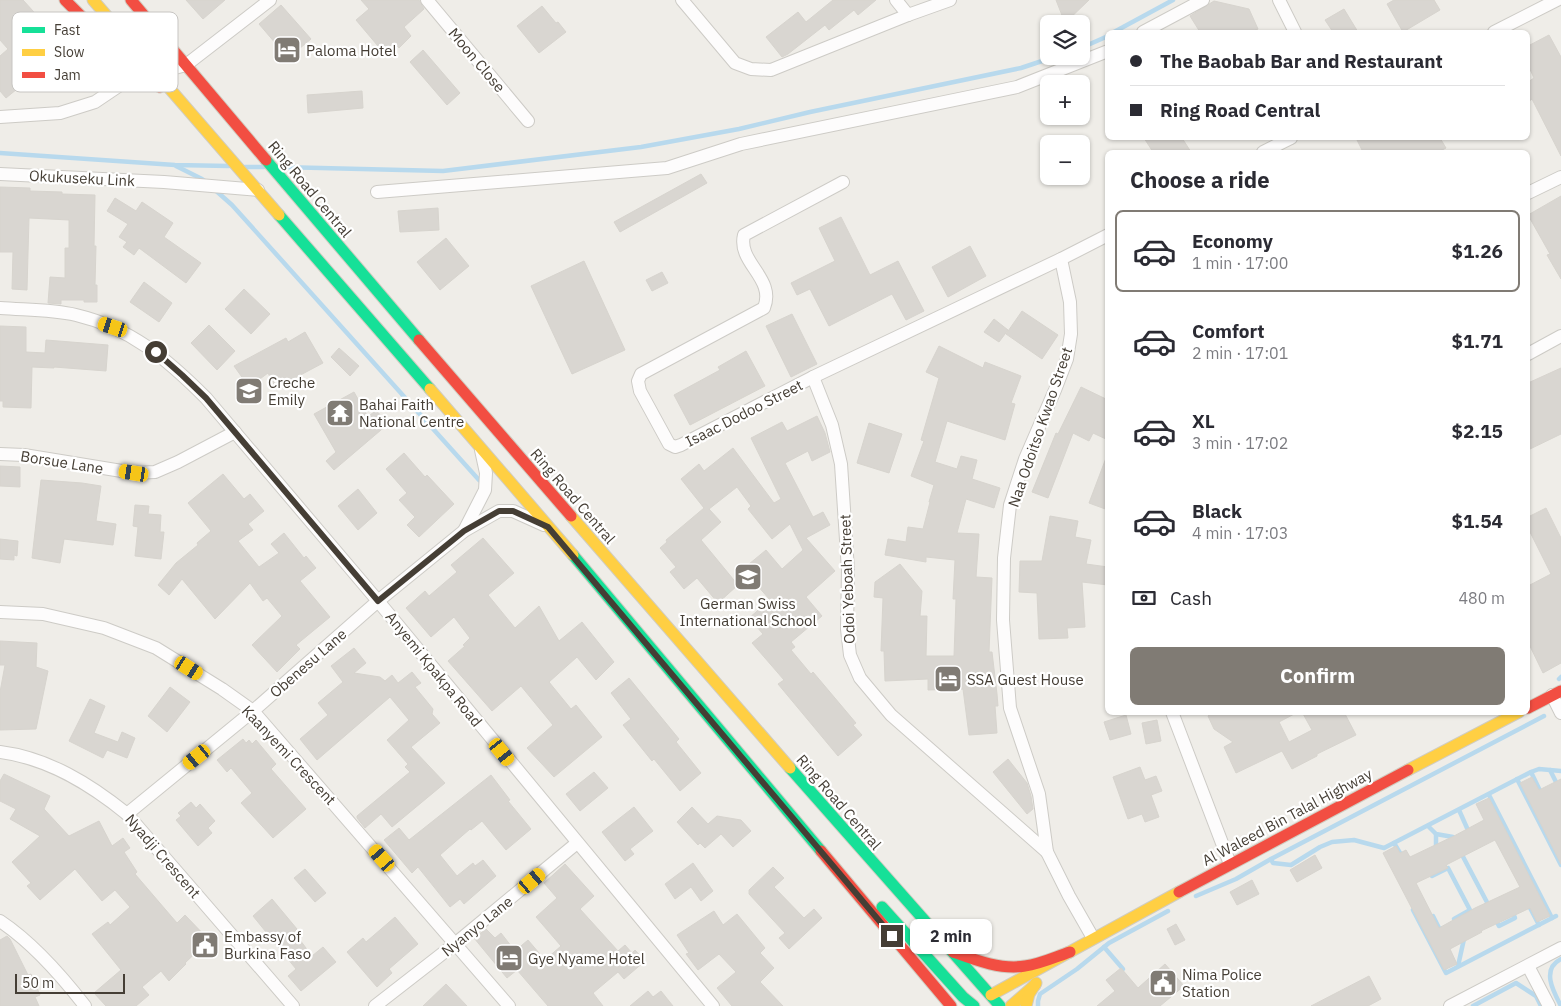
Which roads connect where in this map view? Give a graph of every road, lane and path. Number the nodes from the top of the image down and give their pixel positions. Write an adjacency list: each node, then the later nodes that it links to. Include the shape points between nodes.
1 (65, 0): 12 (main road)
2 (93, 0): 13 (main road)
3 (131, 0): 14 (main road, Ring Road Central)
4 (270, 0): 21 (street)
5 (427, 0): 28 (street, Moon Close)
6 (682, 0): 15 (street, via 735,63 751,69 771,70)
7 (896, 0): 15 (street)
8 (950, 0): 15 (street)
9 (1203, 0): 16 (street)
10 (1279, 0): 17 (street)
11 (1559, 0): 18 (street)
12 (77, 12)
13 (103, 12)
14 (141, 12)
15 (908, 15)
16 (1147, 30)
17 (1294, 30)
18 (1498, 30)
19 (1105, 52): 35 (street, via 1016,87 741,144 667,168)
20 (178, 56): 21 (main road, Ring Road Central)
21 (186, 65): 22 (street); 66 (main road, Ring Road Central, via 360,272)
22 (178, 67)
23 (110, 92): 27 (street, via 95,102 60,113)
24 (168, 92): 26 (main road)
25 (172, 92): 26 (main road)
26 (177, 98): 34 (main road)
27 (0, 117)
28 (528, 121)
29 (1287, 140): 30 (street)
30 (1267, 150)
31 (0, 174): 34 (street, Okukuseku Link)
32 (1561, 177): 36 (street)
33 (843, 182): 42 (street, Isaac Dodoo Street, via 744,235 744,251 765,287 768,298 764,308 640,374 638,381 640,391 669,444 675,447)
34 (254, 185): 44 (main road)
35 (377, 192)
36 (1530, 193)
37 (1105, 237): 38 (street, Isaac Dodoo Street)
38 (1061, 259): 42 (street, Isaac Dodoo Street); 59 (street, Naa Odoitso Kwao Street, via 1070,302 1071,334 1067,359 1025,459 1010,505 1004,558 1010,708 1039,794)
39 (0, 308): 43 (street, Anyemi Kpakpa Road, via 76,315 113,327 141,341 206,398)
40 (1561, 336): 41 (street)
41 (1530, 353)
42 (813, 377): 59 (street, Odoi Yeboah Street, via 832,425 841,464 848,570 847,630 850,655 860,678 891,715)
43 (235, 432): 45 (street, Borsue Lane, via 155,472 134,473); 48 (street, Anyemi Kpakpa Road)
44 (481, 448): 46 (main road); 47 (street, Obenesu Lane, via 486,473 485,490)
45 (0, 454)
46 (548, 527): 47 (street, Obenesu Lane, via 513,511 499,511); 61 (main road)
47 (464, 531): 48 (street, Obenesu Lane)
48 (378, 601): 52 (street, Obenesu Lane); 58 (street, Anyemi Kpakpa Road)
49 (0, 612): 52 (street, Kaanyemi Crescent, via 43,614 104,628 156,648)
50 (1556, 693): 51 (main road); 53 (street)
51 (1530, 707)
52 (253, 711): 57 (street, Obenesu Lane); 64 (street, Kaanyemi Crescent)
53 (1561, 713)
54 (1173, 715): 60 (street)
55 (1513, 715): 60 (main road, Al Waleed Bin Talal Highway)
56 (0, 752): 57 (street, Nyadji Crescent, via 52,765 101,793)
57 (127, 814): 72 (street, Nyadji Crescent)
58 (577, 843): 64 (street, Nyanyo Lane); 75 (street, Anyemi Kpakpa Road)
59 (1047, 852): 63 (street, Naa Odoitso Kwao Street)
60 (1230, 864): 63 (main road, Al Waleed Bin Talal Highway)
61 (856, 894): 76 (main road); 77 (main road, via 887,911)
62 (0, 921): 71 (street, via 65,981)
63 (1093, 938): 67 (main road, Al Waleed Bin Talal Highway)
64 (456, 944): 73 (street, Nyanyo Lane); 74 (street, Kaanyemi Crescent)
65 (1561, 948): 68 (street)
66 (951, 951): 67 (main road, via 989,963 1022,967); 70 (main road, Ring Road Central)
67 (1070, 952): 69 (main road, Al Waleed Bin Talal Highway); 70 (main road, Al Waleed Bin Talal Highway)
68 (1528, 966): 81 (street); 82 (street)
69 (1036, 983): 79 (main road, Al Waleed Bin Talal Highway); 80 (main road)
70 (990, 1000): 78 (main road, Ring Road Central)
71 (85, 1006)
72 (293, 1006)
73 (375, 1006)
74 (510, 1006)
75 (712, 1006)
76 (951, 1006)
77 (974, 1006)
78 (1000, 1006)
79 (1011, 1006)
80 (1026, 1006)
81 (1450, 1006)
82 (1549, 1006)

